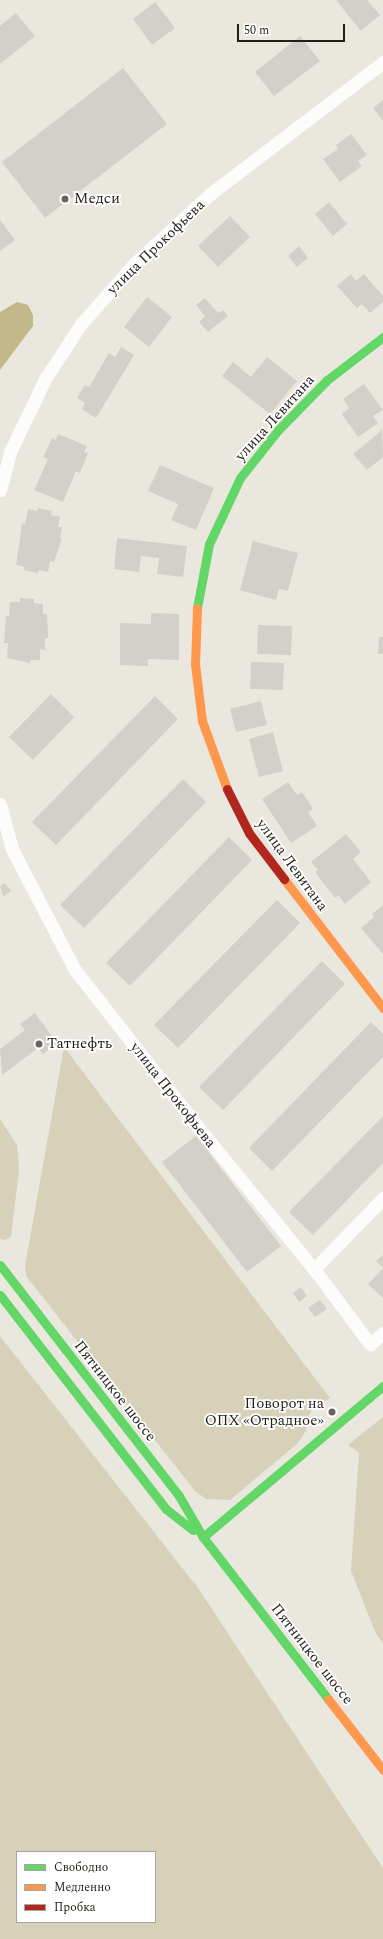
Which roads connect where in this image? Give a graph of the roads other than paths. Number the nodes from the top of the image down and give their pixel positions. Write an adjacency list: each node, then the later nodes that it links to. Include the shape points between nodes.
1 (383, 62): 3 (street, улица Прокофьева, via 210,194 135,263 115,285 81,324 45,379 10,452)
2 (383, 337): 5 (street, улица Левитана, via 327,380 278,430 240,478 209,544 197,603 195,664 202,721 220,775 249,833)
3 (0, 490)
4 (0, 804): 8 (street, улица Прокофьева, via 12,849 75,970)
5 (383, 1008)
6 (383, 1198): 8 (street)
7 (0, 1265): 12 (street, Пятницкое шоссе, via 179,1496)
8 (314, 1269): 10 (street, улица Прокофьева, via 370,1344)
9 (0, 1296): 12 (street, Пятницкое шоссе, via 166,1509)
10 (383, 1333)
11 (383, 1386): 12 (street)
12 (203, 1537): 13 (street, Пятницкое шоссе)
13 (383, 1770)

